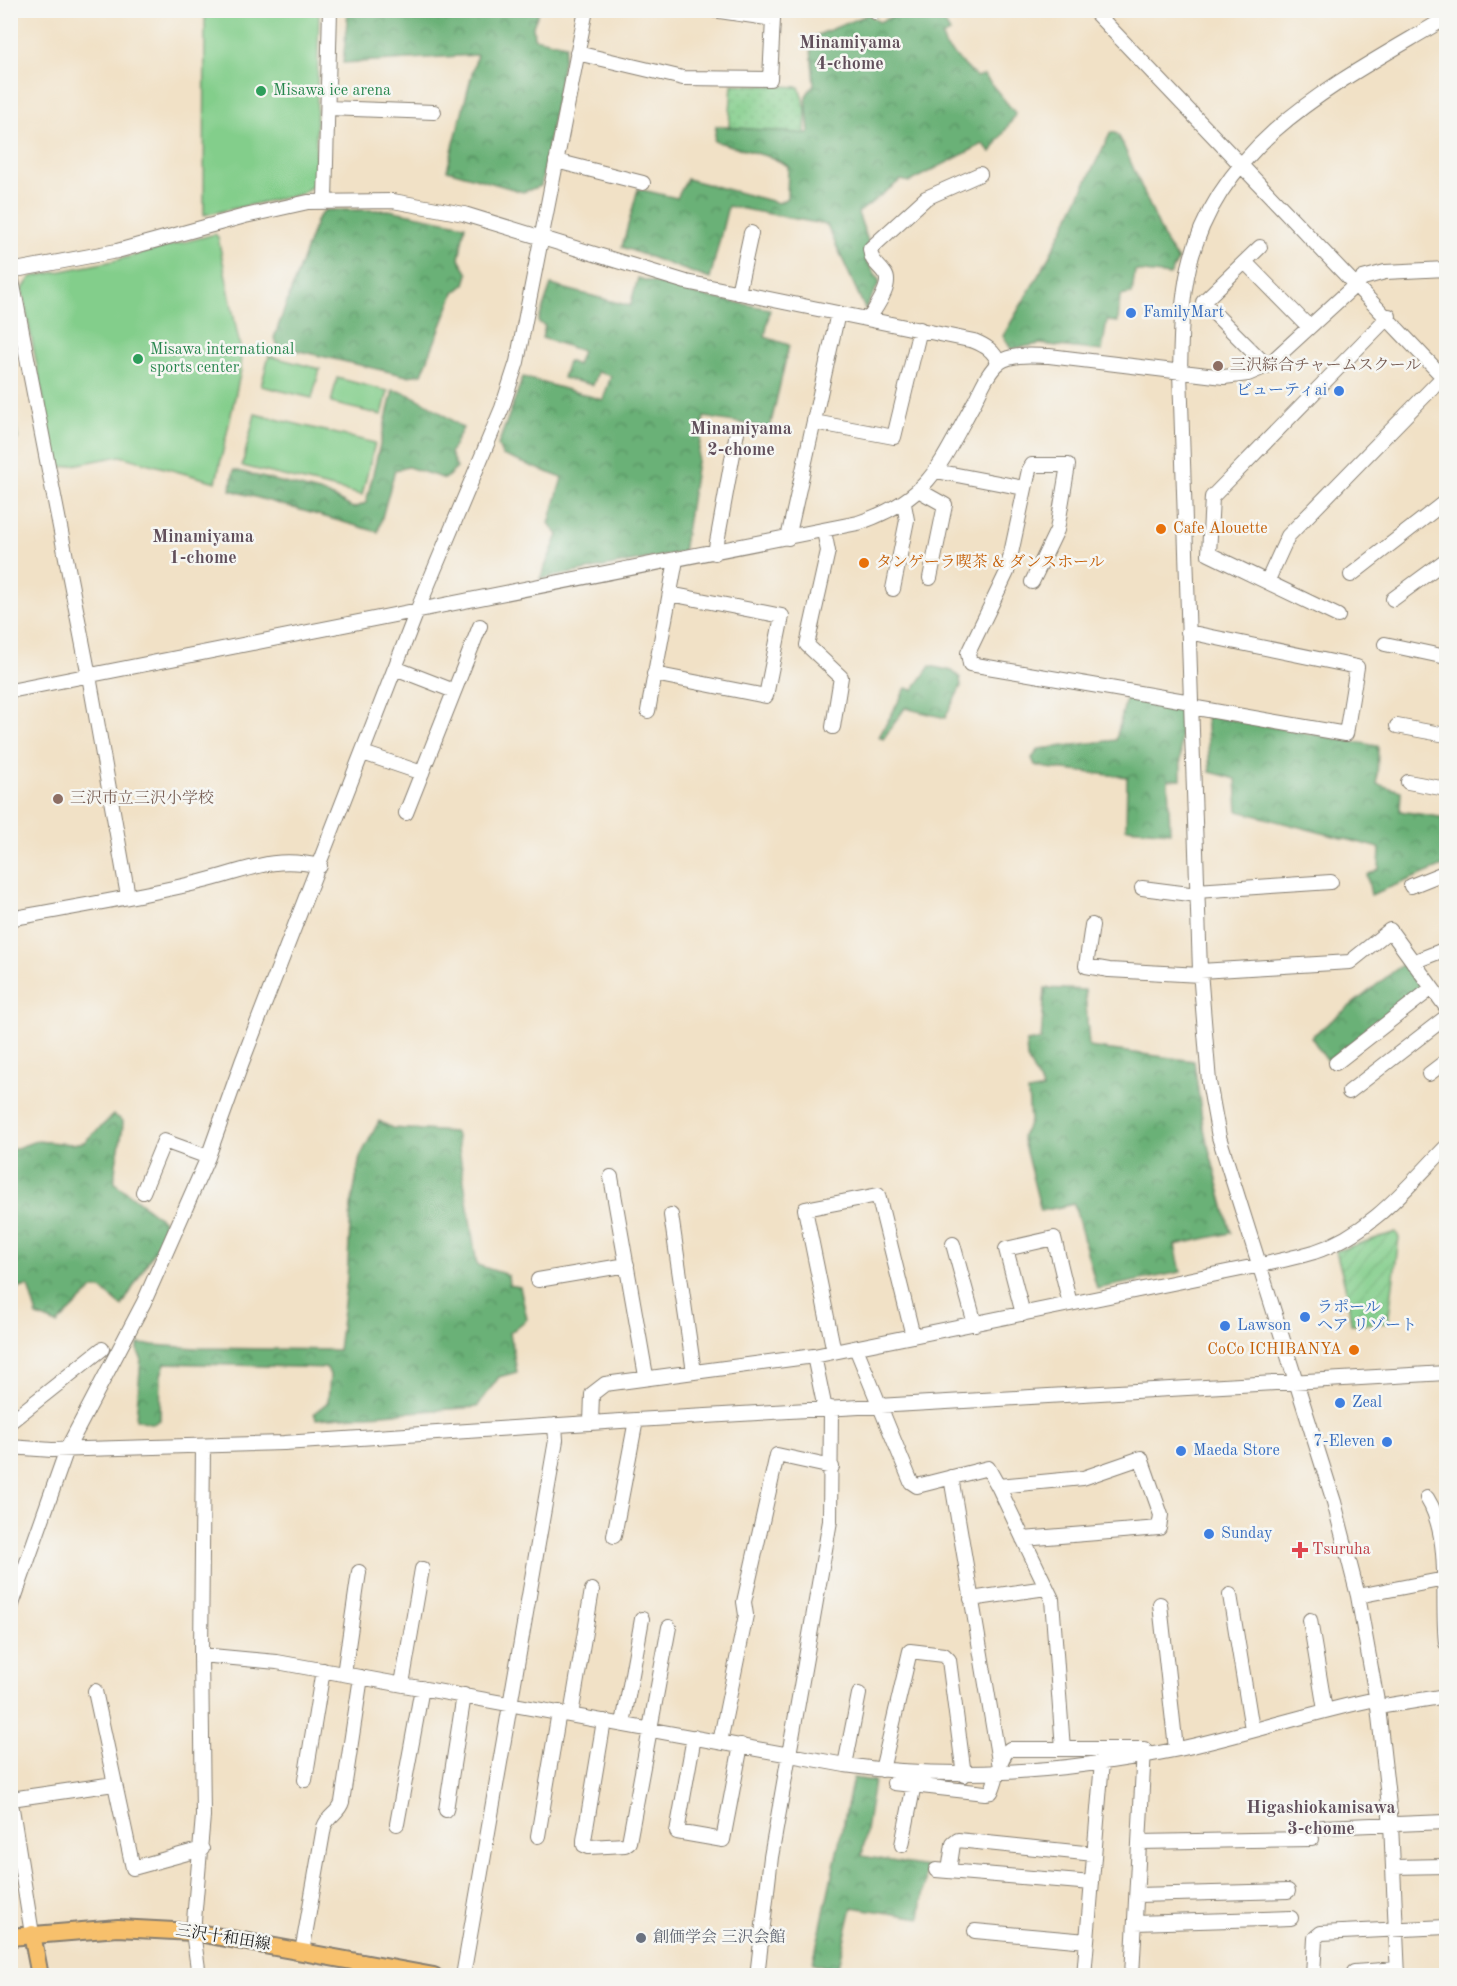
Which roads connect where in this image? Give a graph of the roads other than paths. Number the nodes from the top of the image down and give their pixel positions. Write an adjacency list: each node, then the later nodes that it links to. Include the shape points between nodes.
1 (330, 10): 8 (street)
2 (586, 10): 7 (street)
3 (713, 10): 5 (street)
4 (1093, 10): 11 (street)
5 (756, 14): 7 (street, via 773,20 770,79 683,78)
6 (1446, 18): 11 (street, via 1305,104)
7 (577, 53): 10 (street)
8 (328, 108): 9 (street); 14 (street)
9 (434, 112)
10 (556, 162): 13 (street); 16 (street)
11 (1238, 165): 21 (street); 30 (street, via 1204,222 1189,266 1181,313)
12 (980, 174): 25 (street, via 926,198 870,249 871,260 887,276 888,283)
13 (643, 183)
14 (325, 201): 16 (street, via 393,201 426,206); 20 (street, via 245,216 117,251)
15 (751, 233): 22 (street)
16 (542, 238): 22 (street, via 647,272); 51 (street, via 517,362 502,408)
17 (1260, 247): 18 (street)
18 (1245, 262): 26 (street); 29 (street, via 1203,302)
19 (1446, 269): 21 (street, via 1385,272)
20 (11, 271): 59 (street)
21 (1356, 283): 24 (street); 26 (street)
22 (738, 293): 23 (street)
23 (838, 313): 25 (street); 32 (street)
24 (1389, 316): 31 (street); 47 (street, via 1212,497 1209,554)
25 (869, 319): 27 (street)
26 (1309, 327): 29 (street)
27 (920, 329): 28 (street, via 986,346); 32 (street, via 894,437)
28 (999, 363): 30 (street, via 1025,356 1049,356); 34 (street)
29 (1267, 366): 30 (street, via 1237,377)
30 (1180, 372): 54 (street)
31 (1445, 378): 47 (street, via 1288,536)
32 (814, 422): 40 (street)
33 (737, 432): 41 (street)
34 (936, 471): 35 (street); 36 (street)
35 (1024, 488): 46 (street, via 1032,465 1068,465 1058,530); 62 (street, via 1007,572 968,653 970,664)
36 (920, 491): 38 (street); 45 (street, via 945,505)
37 (1446, 501): 44 (street)
38 (904, 504): 39 (street, via 858,523); 48 (street, via 907,520)
39 (824, 531): 40 (street); 65 (street, via 828,550 807,645 841,676)
40 (788, 538): 41 (street)
41 (715, 553): 42 (street)
42 (676, 560): 49 (street); 51 (street)
43 (1446, 560): 50 (street)
44 (1351, 575)
45 (930, 578)
46 (1032, 582)
47 (1267, 582): 52 (street)
48 (893, 589)
49 (670, 594): 58 (street); 58 (street, via 782,616 765,696)
50 (1394, 600)
51 (417, 611): 57 (street); 59 (street)
52 (1338, 616)
53 (480, 626): 61 (street)
54 (1188, 632): 62 (street); 62 (street, via 1357,667 1346,734)
55 (1385, 644): 56 (street)
56 (1446, 657)
57 (395, 669): 61 (street); 67 (street)
58 (654, 674): 63 (street)
59 (89, 676): 60 (street); 78 (street)
60 (10, 691)
61 (454, 691): 68 (street)
62 (1191, 704): 77 (street)
63 (648, 711)
64 (1397, 726): 66 (street)
65 (833, 727)
66 (1446, 735)
67 (363, 753): 68 (street); 72 (street)
68 (422, 773): 71 (street)
69 (1408, 782): 70 (street)
70 (1446, 789)
71 (406, 813)
72 (320, 866): 78 (street, via 276,861); 92 (street)
73 (1446, 872): 75 (street)
74 (1331, 882): 77 (street)
75 (1411, 886)
76 (1142, 888): 77 (street)
77 (1196, 893): 83 (street)
78 (128, 896): 79 (street)
79 (10, 919)
80 (1092, 925): 83 (street, via 1086,966)
81 (1446, 949): 82 (street)
82 (1413, 962): 83 (street, via 1390,930 1350,962); 84 (street)
83 (1200, 973): 98 (street, via 1209,1082 1219,1137)
84 (1432, 988): 85 (street); 88 (street)
85 (1445, 1004)
86 (1446, 1017): 90 (street)
87 (1446, 1061): 89 (street)
88 (1336, 1063)
89 (1429, 1074)
90 (1349, 1092)
91 (1446, 1147): 98 (street, via 1382,1212 1354,1233 1316,1251)
92 (208, 1157): 94 (street, via 164,1141); 120 (street, via 144,1302)
93 (611, 1177): 97 (street)
94 (143, 1192)
95 (671, 1215): 108 (street)
96 (953, 1244): 102 (street)
97 (627, 1265): 99 (street); 110 (street)
98 (1261, 1265): 100 (street); 111 (street)
99 (538, 1280)
100 (1070, 1304): 101 (street); 101 (street, via 1054,1238 1006,1250)
101 (1023, 1314): 102 (street)
102 (975, 1324): 103 (street)
103 (913, 1336): 104 (street); 106 (street, via 878,1194 805,1209)
104 (856, 1348): 106 (street); 112 (street)
105 (102, 1349): 115 (street)
106 (834, 1352): 107 (street)
107 (814, 1356): 108 (street); 113 (street)
108 (694, 1372): 110 (street)
109 (1446, 1373): 111 (street)
110 (646, 1376): 116 (street, via 597,1388 592,1394)
111 (1295, 1381): 112 (street); 133 (street, via 1334,1502)
112 (879, 1406): 113 (street); 122 (street, via 911,1482 917,1486)
113 (828, 1408): 114 (street); 121 (street)
114 (636, 1420): 116 (street); 125 (street)
115 (10, 1422)
116 (591, 1423): 117 (street)
117 (555, 1425): 118 (street); 152 (street, via 556,1440)
118 (203, 1446): 120 (street); 141 (street)
119 (10, 1447): 120 (street)
120 (68, 1449): 136 (street)
121 (832, 1467): 160 (street, via 777,1455 744,1602 746,1616); 164 (street, via 830,1521)
122 (951, 1477): 123 (street, via 988,1468); 134 (street)
123 (998, 1486): 126 (street); 126 (street, via 1083,1478 1141,1458 1161,1515 1159,1528)
124 (1428, 1498): 129 (street, via 1440,1538)
125 (614, 1536)
126 (1023, 1539): 130 (street)
127 (422, 1569): 145 (street)
128 (359, 1572): 143 (street)
129 (1445, 1579): 133 (street); 140 (street)
130 (1046, 1588): 134 (street); 162 (street, via 1054,1611)
131 (592, 1590): 154 (street)
132 (1230, 1595): 158 (street)
133 (1358, 1596): 151 (street)
134 (971, 1599): 169 (street)
135 (1160, 1604): 163 (street)
136 (10, 1610)
137 (642, 1619): 156 (street)
138 (1310, 1620): 153 (street)
139 (669, 1627): 157 (street)
140 (1446, 1643)
141 (201, 1655): 142 (street); 185 (street)
142 (323, 1670): 143 (street); 172 (street)
143 (344, 1674): 144 (street)
144 (361, 1677): 145 (street); 201 (street, via 342,1802 324,1827)
145 (402, 1684): 146 (street)
146 (422, 1688): 149 (street); 178 (street)
147 (95, 1690): 174 (street)
148 (860, 1694): 167 (street)
149 (464, 1695): 152 (street); 176 (street)
150 (1446, 1696): 151 (street)
151 (1377, 1703): 153 (street); 179 (street)
152 (510, 1704): 154 (street); 207 (street)
153 (1325, 1710): 158 (street)
154 (565, 1714): 155 (street); 181 (street)
155 (604, 1720): 156 (street); 157 (street, via 584,1840 588,1847 628,1842)
156 (623, 1724): 157 (street)
157 (651, 1729): 159 (street)
158 (1252, 1729): 163 (street)
159 (694, 1737): 160 (street); 161 (street, via 676,1832 723,1840)
160 (720, 1742): 161 (street)
161 (741, 1745): 164 (street)
162 (1063, 1749): 165 (street, via 1144,1749); 169 (street, via 1010,1749)
163 (1176, 1749): 165 (street)
164 (789, 1754): 167 (street); 208 (street, via 771,1857)
165 (1144, 1755): 166 (street); 183 (street)
166 (1102, 1762): 169 (street); 186 (street)
167 (845, 1765): 168 (street)
168 (882, 1770): 170 (street, via 910,1651 944,1655 949,1660); 171 (street)
169 (999, 1771): 170 (street); 171 (street, via 991,1792 985,1793)
170 (964, 1775): 171 (street)
171 (915, 1779): 173 (street); 184 (street)
172 (305, 1780)
173 (894, 1783)
174 (114, 1784): 175 (street); 185 (street, via 133,1869)
175 (11, 1797): 198 (street)
176 (446, 1810)
177 (1446, 1822): 179 (street)
178 (397, 1824)
179 (1390, 1824): 180 (street); 188 (street)
180 (1322, 1827)
181 (538, 1836)
182 (1312, 1839): 183 (street)
183 (1140, 1842): 191 (street)
184 (902, 1845)
185 (202, 1849): 197 (street)
186 (1094, 1854): 189 (street); 189 (street, via 958,1840 943,1871)
187 (1446, 1866): 188 (street)
188 (1393, 1867): 195 (street)
189 (1092, 1883): 200 (street)
190 (1288, 1891): 191 (street)
191 (1137, 1895): 193 (street)
192 (1291, 1918): 193 (street)
193 (1135, 1923): 210 (street)
194 (1446, 1927): 195 (street)
195 (1396, 1928): 203 (street); 211 (street, via 1321,1933 1315,1938)
196 (975, 1931): 200 (street)
197 (193, 1932): 198 (main road, 三沢十和田線, via 118,1928); 201 (main road, 三沢十和田線); 205 (street)
198 (32, 1934): 199 (main road, 三沢十和田線); 204 (main road)
199 (10, 1937)
200 (1087, 1941): 209 (street)
201 (302, 1952): 202 (main road, 三沢十和田線)
202 (361, 1969): 206 (main road, 三沢十和田線)
203 (1398, 1972): 212 (street, via 1354,1971)
204 (40, 1976)
205 (199, 1976)
206 (434, 1976)
207 (463, 1976)
208 (757, 1976)
209 (1084, 1976)
210 (1132, 1976)
211 (1313, 1976)
212 (1354, 1976)

